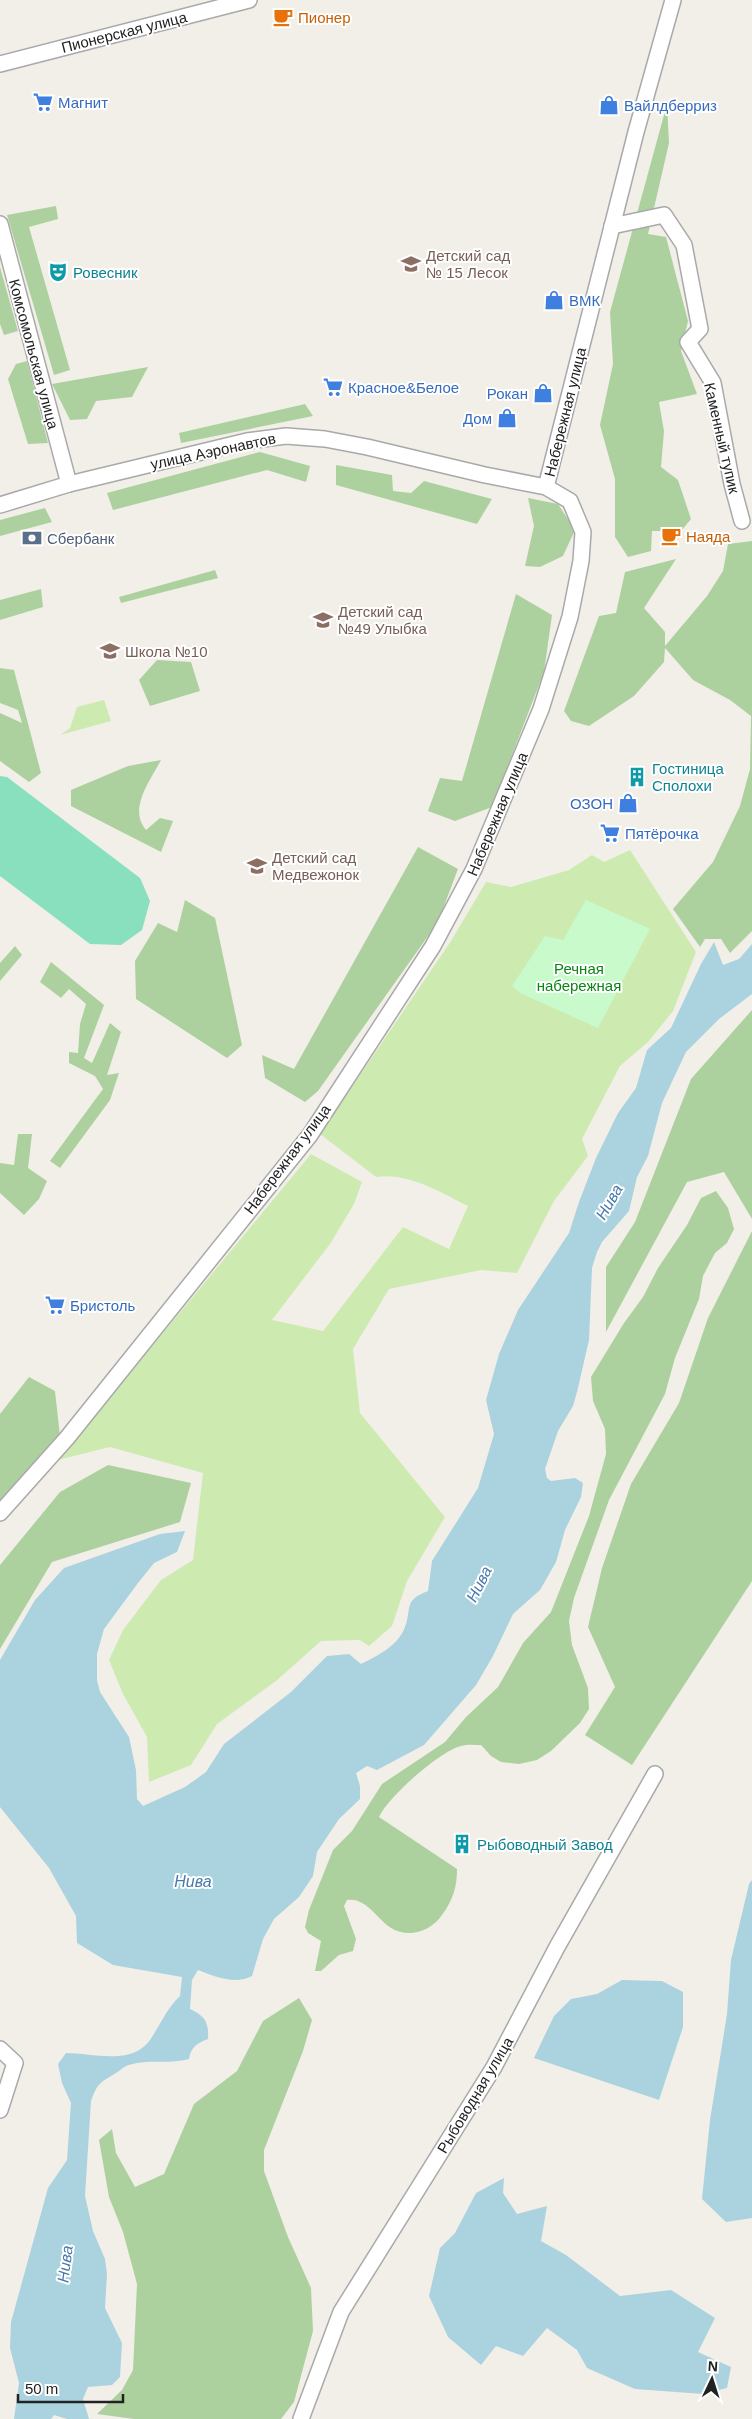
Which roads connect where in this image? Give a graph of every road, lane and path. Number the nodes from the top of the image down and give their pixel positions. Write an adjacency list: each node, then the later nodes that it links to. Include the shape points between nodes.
1 (249, 0): 3 (street, Пионерская улица)
2 (673, 0): 5 (street, Набережная улица)
3 (0, 64)
4 (0, 224): 6 (street, Комсомольская улица)
5 (612, 226): 7 (street, Набережная улица); 9 (street, Каменный тупик, via 664,215 684,245 700,329 688,342 713,383)
6 (69, 484): 7 (street, улица Аэронавтов, via 247,441 286,436 367,447); 8 (street, улица Аэронавтов)
7 (546, 487): 10 (street, Набережная улица, via 570,501 584,532 570,617 541,709 465,886 433,946 310,1135 67,1438)
8 (0, 505)
9 (742, 521)
10 (0, 1513)
11 (655, 1774): 14 (street, Рыбоводная улица, via 557,1947 494,2067 341,2312)
12 (0, 2049): 13 (street, via 15,2063)
13 (0, 2110)
14 (301, 2419)

